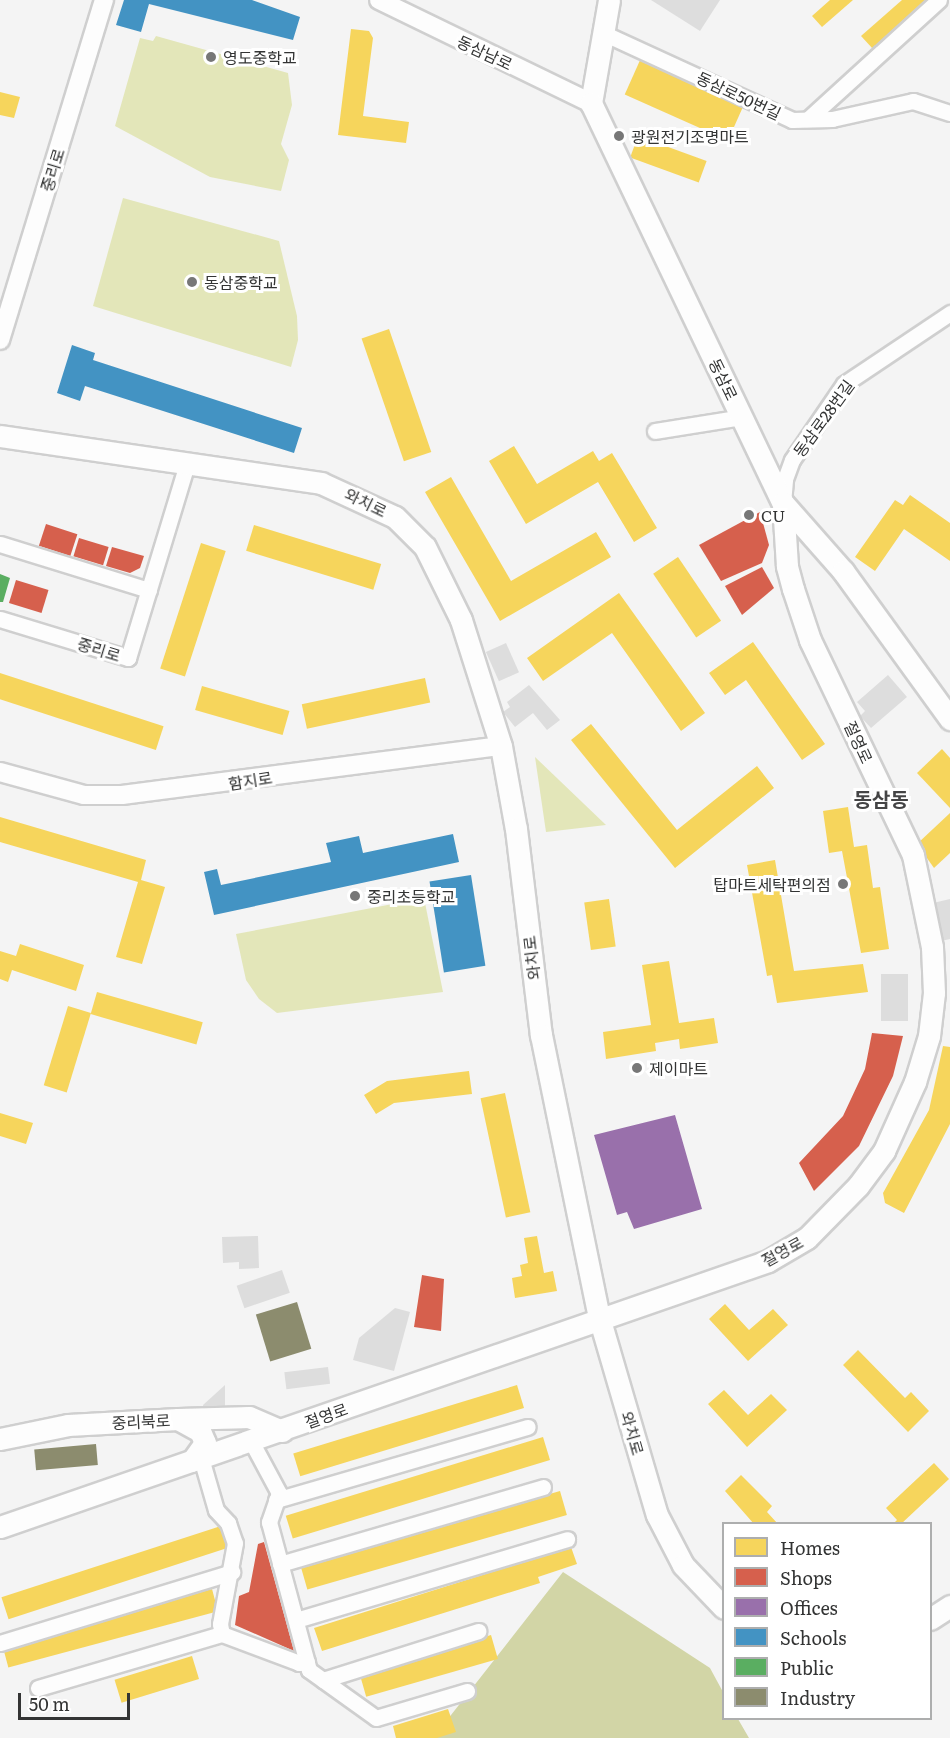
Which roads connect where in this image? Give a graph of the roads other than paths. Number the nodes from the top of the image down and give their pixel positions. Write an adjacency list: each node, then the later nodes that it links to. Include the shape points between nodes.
1 (104, 0): 10 (street, 중리로)
2 (379, 0): 6 (street, 동삼남로)
3 (609, 0): 5 (main road)
4 (939, 0): 8 (street)
5 (603, 33): 6 (main road); 8 (street, 동삼로50번길, via 792,120)
6 (591, 103): 11 (main road, 동삼로)
7 (950, 113): 8 (street, 동삼로50번길, via 913,100 832,119)
8 (808, 119)
9 (950, 313): 15 (street, 동삼로28번길, via 844,384 792,460)
10 (0, 340)
11 (742, 417): 12 (street); 15 (main road, 동삼로)
12 (655, 431)
13 (0, 436): 14 (main road, 와치로)
14 (187, 464): 17 (street); 20 (main road, 와치로, via 321,483 371,504 413,532 447,587 461,620)
15 (783, 503): 19 (main road, 동삼로, via 843,572); 22 (main road, 절영로, via 787,566 810,640 913,855 932,947 934,993 929,1036 903,1114 884,1151 858,1186 807,1238 768,1261)
16 (0, 544): 17 (street)
17 (149, 590): 18 (street, 중리로, via 129,658)
18 (0, 619)
19 (950, 719)
20 (501, 746): 21 (street, 함지로, via 122,795 84,795); 22 (main road, 와치로, via 516,829 541,1035)
21 (0, 772)
22 (599, 1317): 25 (main road, 절영로); 36 (main road, 와치로, via 657,1515 683,1565)
23 (178, 1419): 25 (main road, 중리북로, via 249,1417); 26 (main road, 중리북로, via 68,1425); 28 (main road, via 200,1431 205,1443)
24 (528, 1427): 30 (street)
25 (282, 1431): 27 (main road, 절영로)
26 (0, 1439)
27 (251, 1441): 28 (main road, 절영로); 30 (street, via 279,1492)
28 (197, 1459): 31 (main road, 절영로); 34 (street, via 216,1510 228,1523 235,1543)
29 (543, 1487): 33 (street)
30 (276, 1500): 33 (street, via 269,1522)
31 (0, 1527)
32 (567, 1539): 38 (street)
33 (280, 1564): 38 (street)
34 (232, 1572): 40 (street, via 220,1624); 41 (street)
35 (950, 1606): 37 (main road)
36 (722, 1607)
37 (932, 1618)
38 (296, 1620): 42 (street)
39 (478, 1631): 43 (street)
40 (222, 1634): 42 (street, via 299,1663); 44 (street)
41 (0, 1643)
42 (307, 1662): 43 (street, via 309,1670)
43 (323, 1680): 45 (street, via 376,1718)
44 (38, 1688)
45 (467, 1691)

